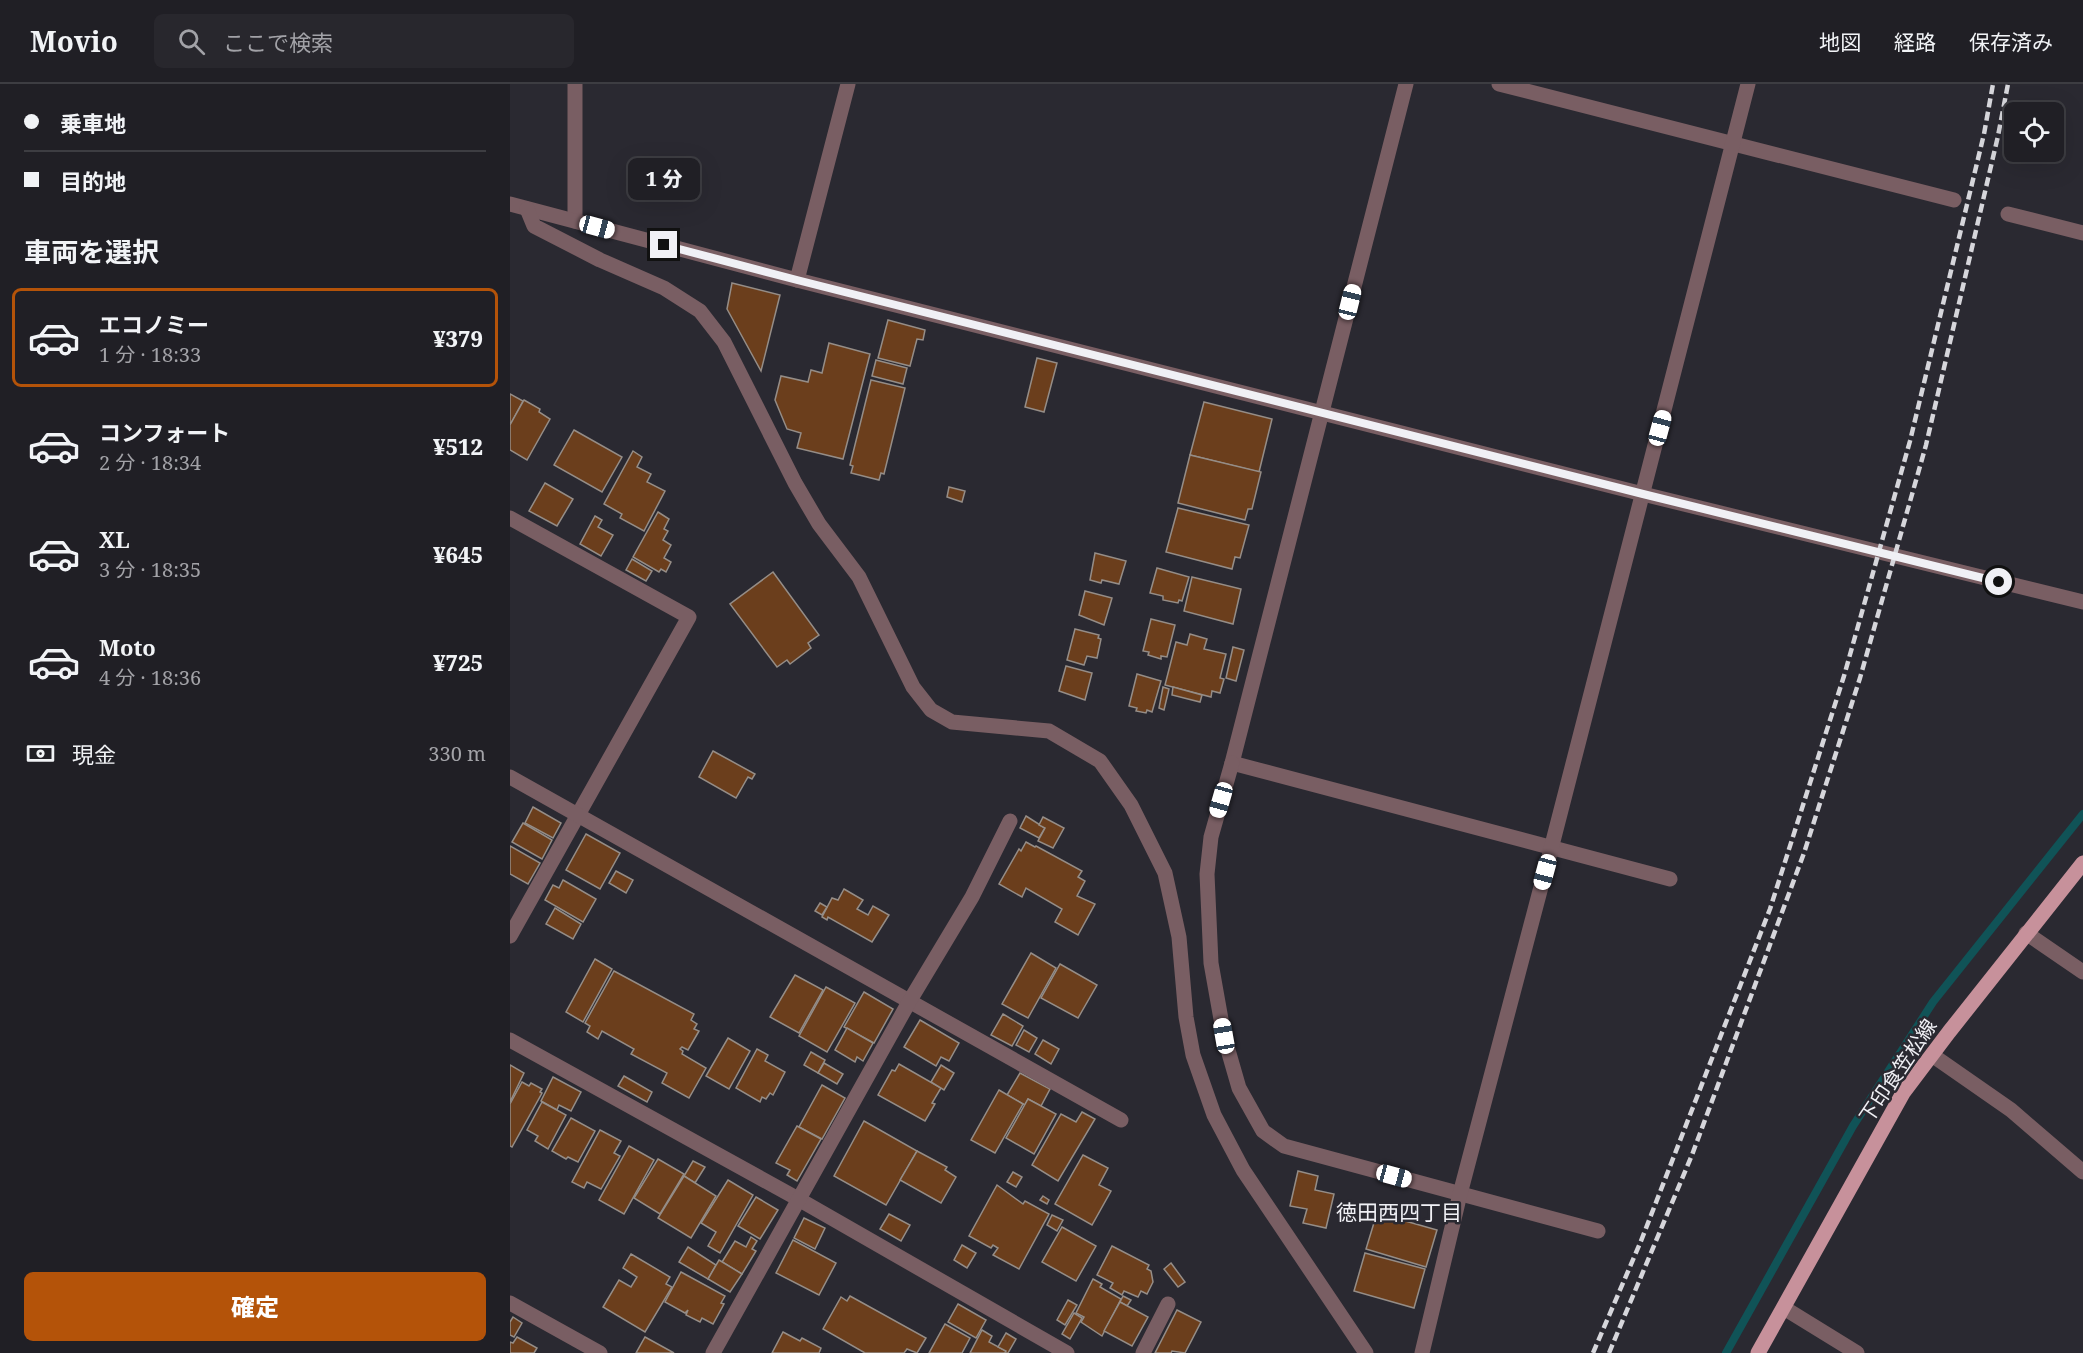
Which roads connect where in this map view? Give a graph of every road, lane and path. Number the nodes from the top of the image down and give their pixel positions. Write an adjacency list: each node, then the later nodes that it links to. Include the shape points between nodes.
1 (575, 84): 11 (street)
2 (848, 84): 13 (street)
3 (1406, 84): 14 (street)
4 (1499, 84): 6 (street)
5 (1748, 84): 6 (street)
6 (1733, 143): 7 (street); 15 (street)
7 (1954, 200)
8 (510, 204): 9 (street)
9 (527, 209): 11 (street); 43 (street, via 534,226 664,288 700,311 724,342 795,483 819,524 859,577 913,687 931,710 952,722 1049,731 1100,761 1131,805 1165,873 1179,937 1193,1055 1214,1115 1242,1170)
10 (2007, 214): 12 (street)
11 (575, 221): 13 (street)
12 (2083, 233)
13 (797, 280): 14 (street)
14 (1322, 411): 15 (street); 18 (street)
15 (1643, 494): 17 (street); 22 (street)
16 (510, 518): 20 (street, via 689,617)
17 (2083, 602)
18 (1232, 763): 22 (street); 33 (street, via 1211,837 1208,874 1211,963 1224,1036 1239,1089 1263,1131 1284,1146)
19 (510, 777): 20 (street)
20 (577, 814): 26 (street); 28 (street)
21 (1010, 821): 28 (street, via 972,897)
22 (1551, 849): 24 (street); 33 (street)
23 (2083, 863): 25 (main road, 下印食笠松線)
24 (1670, 879)
25 (2025, 933): 27 (street); 30 (main road, 下印食笠松線)
26 (510, 936)
27 (2083, 972)
28 (909, 1002): 31 (street); 34 (street)
29 (510, 1040): 34 (street)
30 (1932, 1054): 32 (street, via 2012,1110); 38 (main road, 下印食笠松線, via 1903,1093)
31 (1120, 1120)
32 (2083, 1172)
33 (1460, 1194): 35 (street); 44 (street)
34 (800, 1200): 40 (street); 41 (street)
35 (1598, 1231)
36 (510, 1303): 39 (street)
37 (1168, 1304): 42 (street)
38 (1784, 1308): 45 (main road, 下印食笠松線); 46 (street)
39 (600, 1353)
40 (713, 1353)
41 (1068, 1353)
42 (1143, 1353)
43 (1366, 1353)
44 (1422, 1353)
45 (1758, 1353)
46 (1857, 1353)

